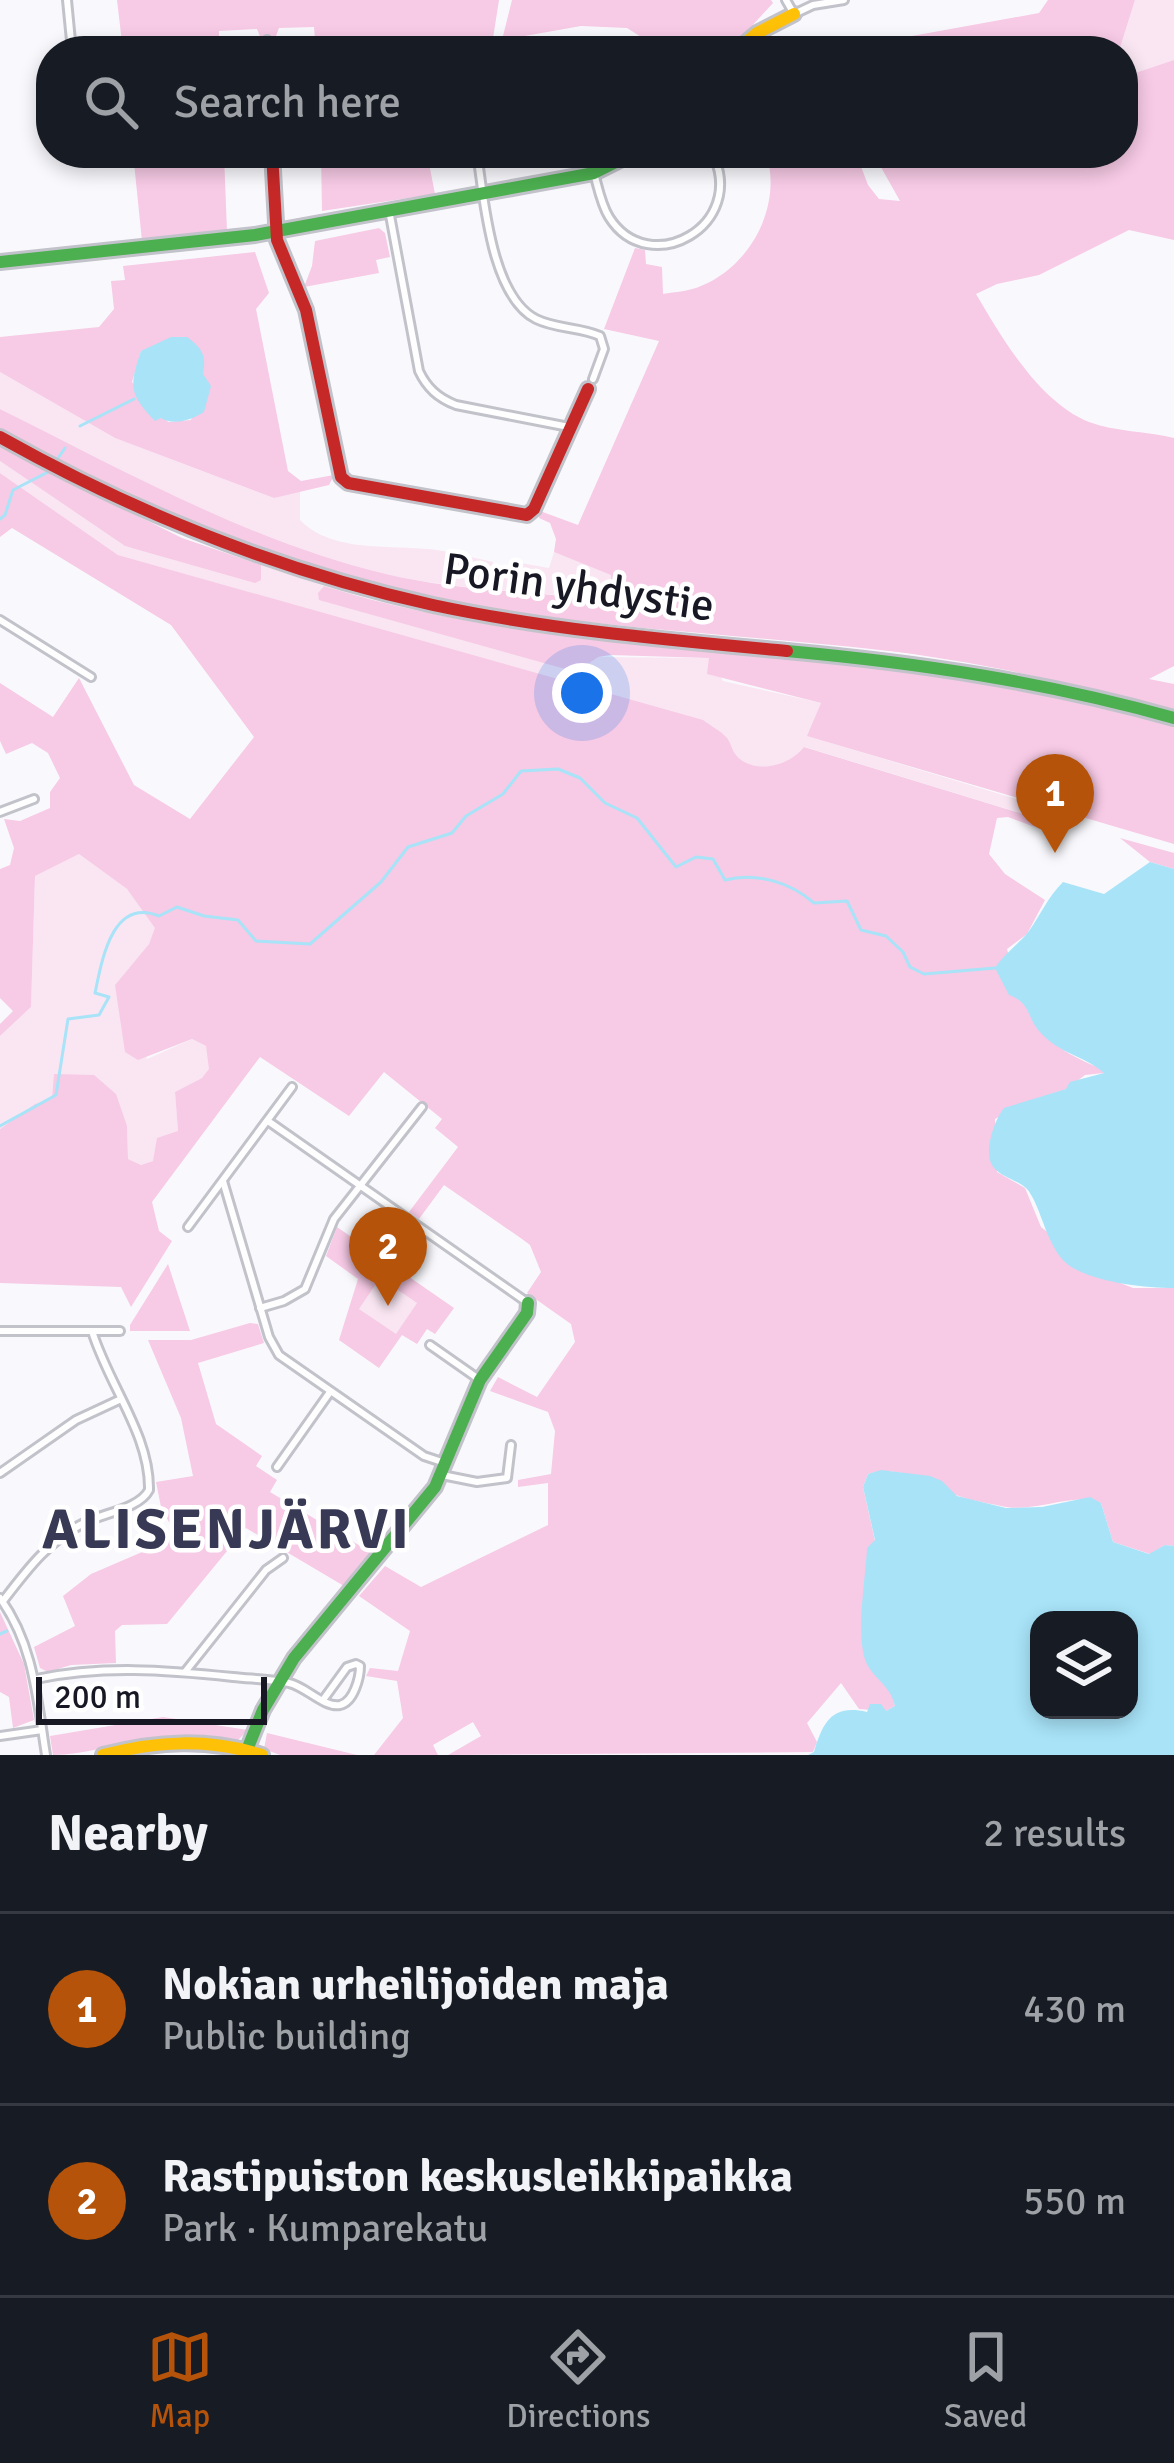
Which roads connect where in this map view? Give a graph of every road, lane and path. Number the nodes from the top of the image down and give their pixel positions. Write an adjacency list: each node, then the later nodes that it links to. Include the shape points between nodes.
1 (67, 0): 6 (street)
2 (786, 0): 5 (street)
3 (844, 0): 4 (street)
4 (834, 1): 5 (street)
5 (794, 14): 7 (street)
6 (71, 36)
7 (754, 36)
8 (273, 168): 15 (street)
9 (479, 168): 13 (street)
10 (602, 168): 12 (street)
11 (717, 168): 12 (street, via 717,207 697,233 664,245 618,229)
12 (594, 172): 13 (street)
13 (483, 193): 14 (street); 17 (street, via 510,297 530,316 600,336 604,349)
14 (389, 210): 15 (street); 18 (street, via 424,381 456,405)
15 (276, 231): 16 (street); 18 (street, via 306,310 337,471 349,483 527,515)
16 (0, 262)
17 (590, 384): 18 (street)
18 (568, 427)
19 (0, 437): 22 (street, Porin yhdystie, via 152,514 339,584 501,618 976,672)
20 (0, 620): 21 (street)
21 (91, 676)
22 (1174, 718)
23 (34, 799): 24 (street)
24 (0, 812)
25 (292, 1087): 27 (street)
26 (422, 1108): 29 (street)
27 (268, 1120): 28 (street); 29 (street)
28 (223, 1181): 30 (street); 32 (street)
29 (360, 1186): 31 (street); 32 (street, via 334,1219 304,1288)
30 (188, 1227)
31 (528, 1303): 37 (street)
32 (260, 1308): 38 (street, via 279,1355)
33 (0, 1331): 34 (street)
34 (92, 1331): 35 (street); 39 (street)
35 (120, 1331)
36 (430, 1345): 37 (street)
37 (480, 1380): 42 (street)
38 (330, 1392): 41 (street); 42 (street)
39 (119, 1400): 43 (street); 45 (street, via 145,1446 147,1496 68,1531)
40 (511, 1445): 42 (street, via 507,1478 477,1482)
41 (278, 1467)
42 (443, 1469): 48 (street)
43 (0, 1472)
44 (284, 1558): 46 (street)
45 (2, 1599): 47 (street)
46 (184, 1672): 47 (street, via 103,1669); 48 (street)
47 (36, 1679): 50 (street)
48 (278, 1682): 49 (street); 52 (street)
49 (323, 1700): 49 (street, via 345,1704 360,1666 347,1667)
50 (42, 1730): 51 (street); 54 (street)
51 (0, 1736)
52 (247, 1750): 53 (street, via 186,1741); 56 (street)
53 (119, 1753): 55 (street)
54 (46, 1755)
55 (103, 1755)
56 (262, 1755)

